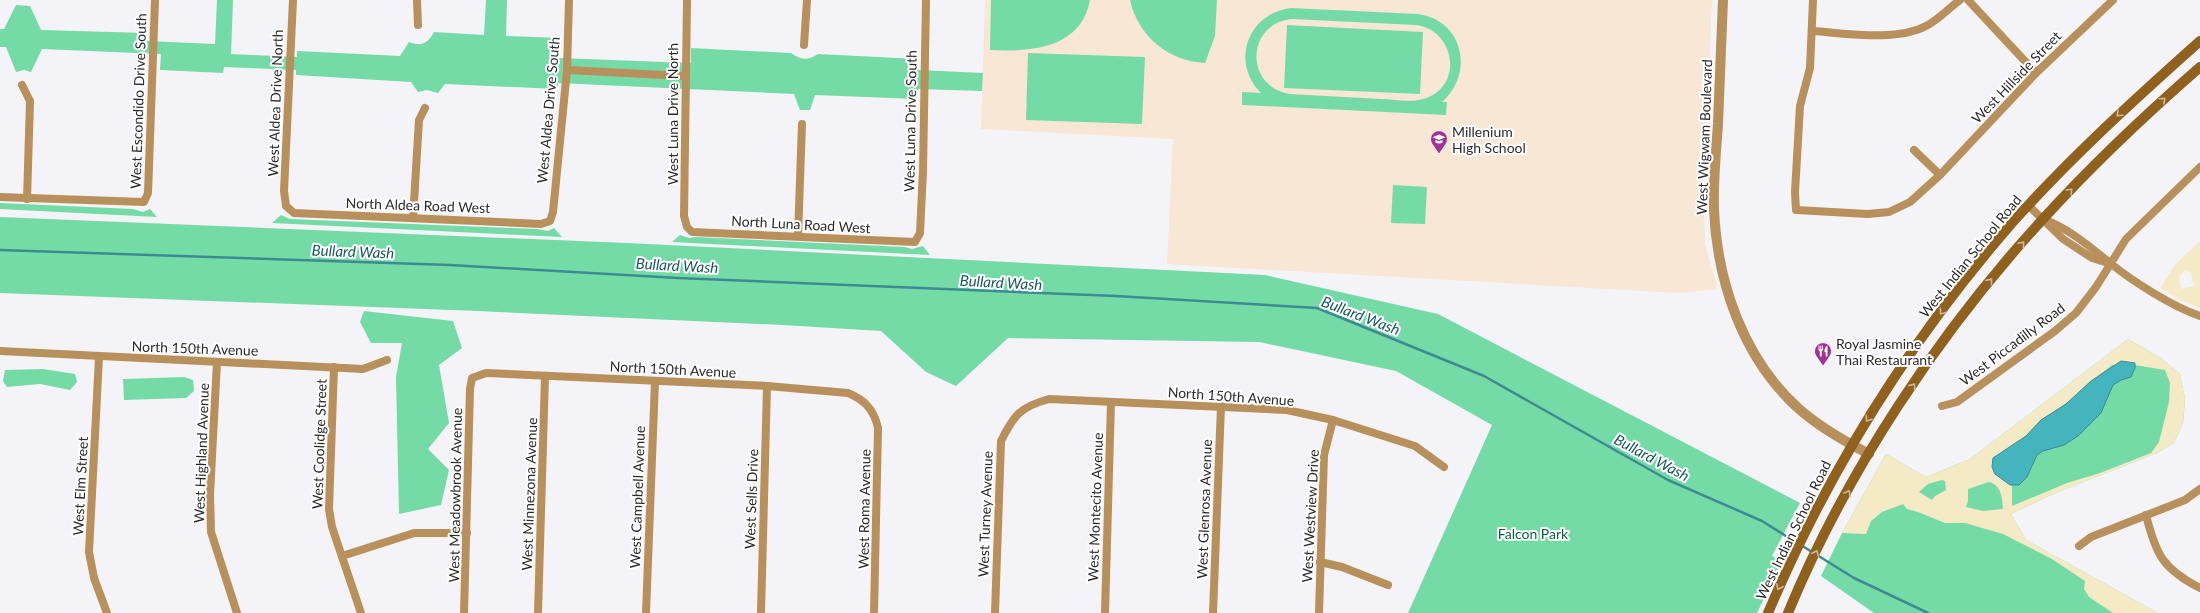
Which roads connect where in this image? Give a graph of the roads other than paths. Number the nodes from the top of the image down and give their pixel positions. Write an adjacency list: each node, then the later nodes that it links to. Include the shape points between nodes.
1 (156, 0): 28 (street, West Escondido Drive South, via 148,193 144,202)
2 (293, 0): 29 (street, West Aldea Drive North, via 284,191)
3 (417, 0): 13 (street)
4 (569, 0): 18 (street, West Aldea Drive South)
5 (687, 0): 20 (street, West Luna Drive North)
6 (807, 0): 16 (street)
7 (926, 0): 37 (street, West Luna Drive South, via 923,171 920,233)
8 (1723, 0): 56 (street, West Wigwam Boulevard, via 1714,189 1718,245 1729,295 1750,346 1772,380 1798,408 1824,429)
9 (1813, 0): 14 (street)
10 (1960, 0): 14 (street, via 1925,26 1900,33)
11 (1968, 0): 19 (street)
12 (2113, 0): 19 (street, West Hillside Street)
13 (418, 25)
14 (1812, 31): 26 (street, West Hillside Street, via 1810,68 1800,106 1794,192 1796,210 1868,214 1889,212 1910,202)
15 (2200, 40): 30 (main road, West Indian School Road, one-way to 30, via 2112,120)
16 (804, 45)
17 (2200, 67): 32 (main road, one-way to 17, via 2108,151)
18 (567, 70): 20 (street); 33 (street, West Aldea Drive South)
19 (2036, 73): 26 (street, West Hillside Street)
20 (684, 76): 34 (street, West Luna Drive North)
21 (22, 85): 28 (street, via 30,101)
22 (425, 108): 31 (street, via 419,120)
23 (802, 124): 35 (street)
24 (1914, 150): 26 (street)
25 (2200, 167): 39 (street, West Piccadilly Road, via 2126,239)
26 (1940, 175)
27 (0, 197): 28 (street)
28 (27, 198)
29 (286, 206): 31 (street, North Aldea Road West, via 294,213)
30 (2029, 206): 32 (street); 56 (main road, West Indian School Road, one-way to 56, via 1984,258 1921,339)
31 (413, 218): 33 (street, North Aldea Road West, via 541,224)
32 (2043, 219): 36 (street); 38 (street, via 2052,231); 57 (main road, one-way to 32, via 1950,332)
33 (550, 221)
34 (686, 227): 35 (street, North Luna Road West, via 692,232)
35 (798, 236): 37 (street, North Luna Road West)
36 (2078, 238): 38 (street); 39 (street)
37 (915, 242)
38 (2073, 246): 39 (street, via 2092,258)
39 (2110, 264): 40 (street, via 2165,299); 53 (street, West Piccadilly Road, via 2088,298 2068,320 1957,402)
40 (2200, 316)
41 (0, 351): 42 (street, North 150th Avenue)
42 (99, 358): 44 (street, North 150th Avenue); 67 (street, West Elm Street, via 89,552 94,578)
43 (388, 360): 45 (street, North 150th Avenue, via 363,369)
44 (217, 362): 45 (street, North 150th Avenue); 68 (street, West Highland Avenue, via 210,494 211,532)
45 (334, 367): 63 (street, West Coolidge Street, via 328,499 331,523)
46 (545, 376): 47 (street, North 150th Avenue, via 484,373); 48 (street, North 150th Avenue); 71 (street, West Minnezona Avenue)
47 (472, 378): 61 (street, West Meadowbrook Avenue)
48 (654, 381): 49 (street, North 150th Avenue); 72 (street, West Campbell Avenue)
49 (767, 386): 54 (street, North 150th Avenue, via 848,393); 73 (street, West Sells Drive)
50 (1111, 402): 51 (street, North 150th Avenue, via 1049,399); 52 (street, North 150th Avenue); 76 (street, West Montecito Avenue)
51 (1030, 404): 75 (street, West Turney Avenue, via 1012,419 1001,440)
52 (1221, 406): 55 (street, North 150th Avenue, via 1287,410); 77 (street, West Glenrosa Avenue)
53 (1942, 406)
54 (870, 407): 74 (street, West Roma Avenue, via 875,417 878,440)
55 (1333, 420): 58 (street, North 150th Avenue, via 1415,446); 64 (street, West Westview Drive, via 1324,455)
56 (1851, 445): 57 (street, West Wigwam Boulevard); 79 (main road, West Indian School Road, one-way to 79, via 1815,513)
57 (1869, 454): 80 (main road, one-way to 57, via 1829,527)
58 (1444, 467)
59 (2200, 489): 60 (street, via 2185,500)
60 (2146, 515): 62 (street, via 2091,537); 66 (street, via 2163,561 2175,574)
61 (467, 533): 63 (street, via 414,533); 70 (street, West Meadowbrook Avenue)
62 (2079, 546)
63 (342, 556): 69 (street, West Coolidge Street)
64 (1320, 562): 65 (street, via 1342,567); 78 (street, West Westview Drive)
65 (1388, 585)
66 (2200, 588)
67 (108, 613)
68 (238, 613)
69 (361, 613)
70 (464, 613)
71 (538, 613)
72 (646, 613)
73 (760, 613)
74 (874, 613)
75 (995, 613)
76 (1105, 613)
77 (1213, 613)
78 (1319, 613)
79 (1768, 613)
80 (1788, 613)

